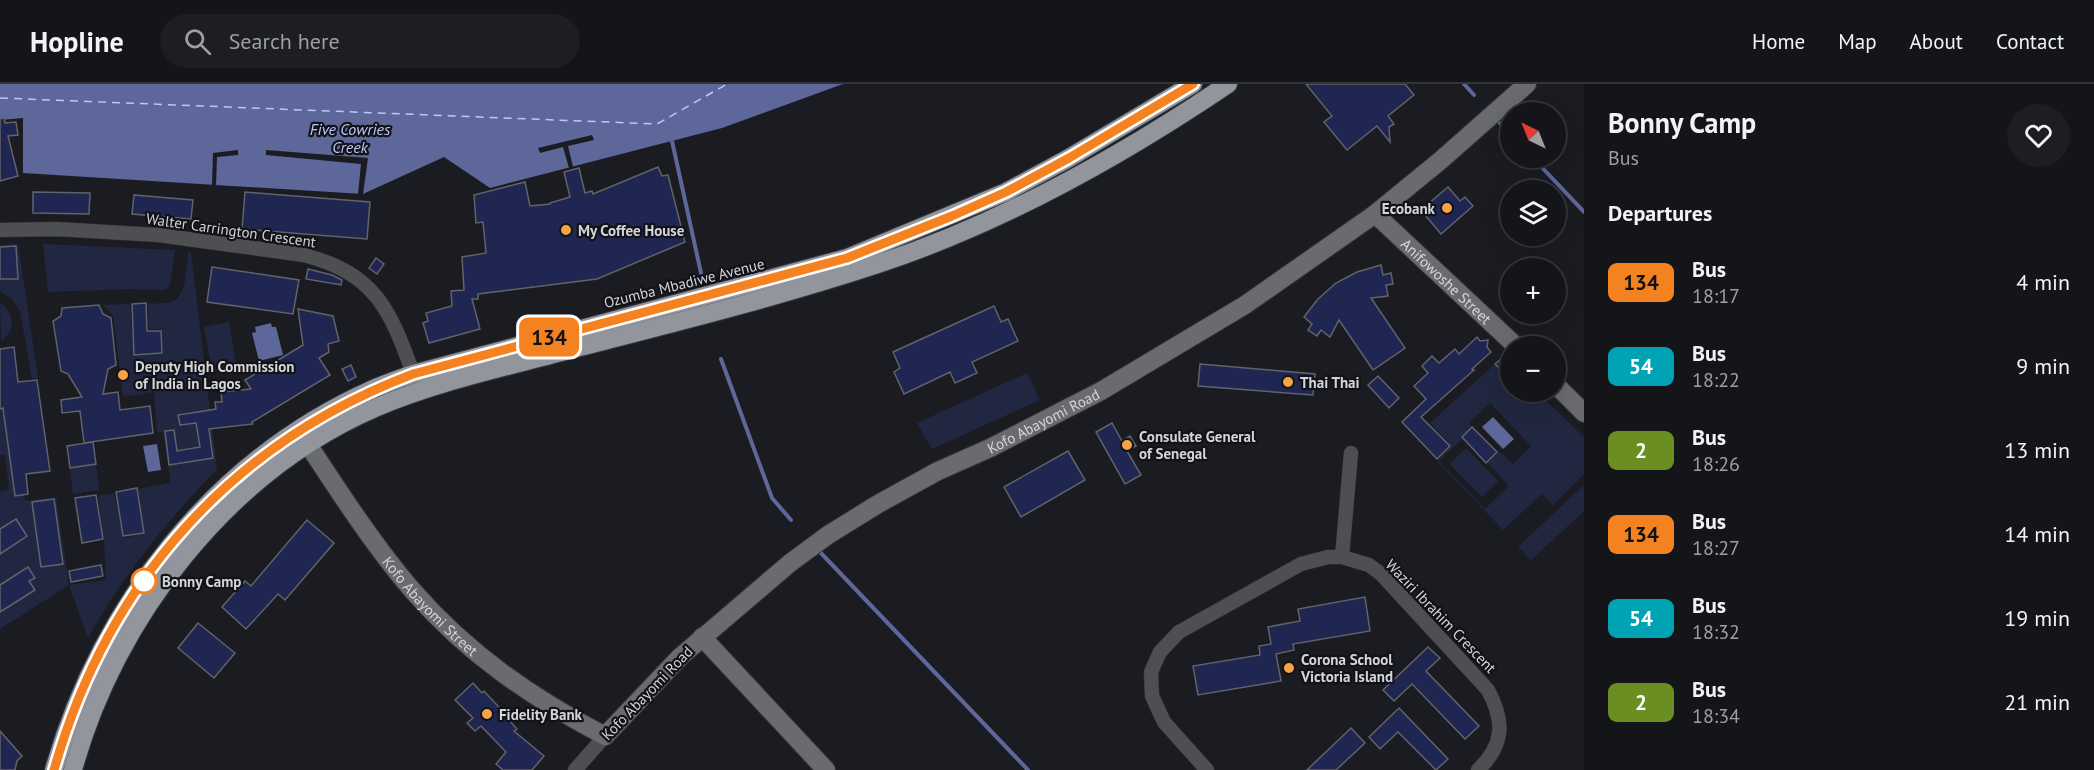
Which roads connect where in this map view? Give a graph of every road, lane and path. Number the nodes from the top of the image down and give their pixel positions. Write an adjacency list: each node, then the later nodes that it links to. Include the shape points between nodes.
1 (1193, 84): 7 (highway, Ozumba Mbadiwe Avenue, via 1006,192 847,258)
2 (1228, 84): 8 (highway, Ozumba Mbadiwe Avenue, via 1077,176 958,233 882,263)
3 (1527, 84): 4 (street, Kofo Abayomi Road)
4 (1375, 214): 6 (street, Anifowoshe Street); 14 (street, Kofo Abayomi Road, via 1245,305 1101,391 921,480 838,529 790,563)
5 (0, 230): 7 (street, Walter Carrington Crescent, via 158,235 328,261 349,272 378,297 396,326)
6 (1505, 336)
7 (413, 374): 8 (street, Walter Carrington Crescent); 11 (highway, Ozumba Mbadiwe Avenue, via 332,410)
8 (420, 391): 11 (highway, Ozumba Mbadiwe Avenue)
9 (1566, 395): 10 (street)
10 (1584, 413)
11 (303, 437): 15 (street, Kofo Abayomi Street, via 413,591 466,645 521,688); 16 (highway, Ozumba Mbadiwe Avenue, via 271,448 214,496 172,542 113,627 63,737); 17 (highway, Ozumba Mbadiwe Avenue, via 167,575 114,662)
12 (1351, 453): 13 (street)
13 (1342, 557): 20 (street, Waziri Ibrahim Crescent, via 1328,556 1301,564 1179,632 1160,652 1151,672 1152,696 1164,722); 21 (street, Waziri Ibrahim Crescent, via 1369,565 1381,574 1488,690 1497,706 1500,730 1497,746)
14 (702, 638): 15 (street, Kofo Abayomi Road); 19 (street)
15 (605, 736): 18 (street, Kofo Abayomi Road)
16 (54, 770)
17 (73, 770)
18 (575, 770)
19 (826, 770)
20 (1207, 770)
21 (1478, 770)

